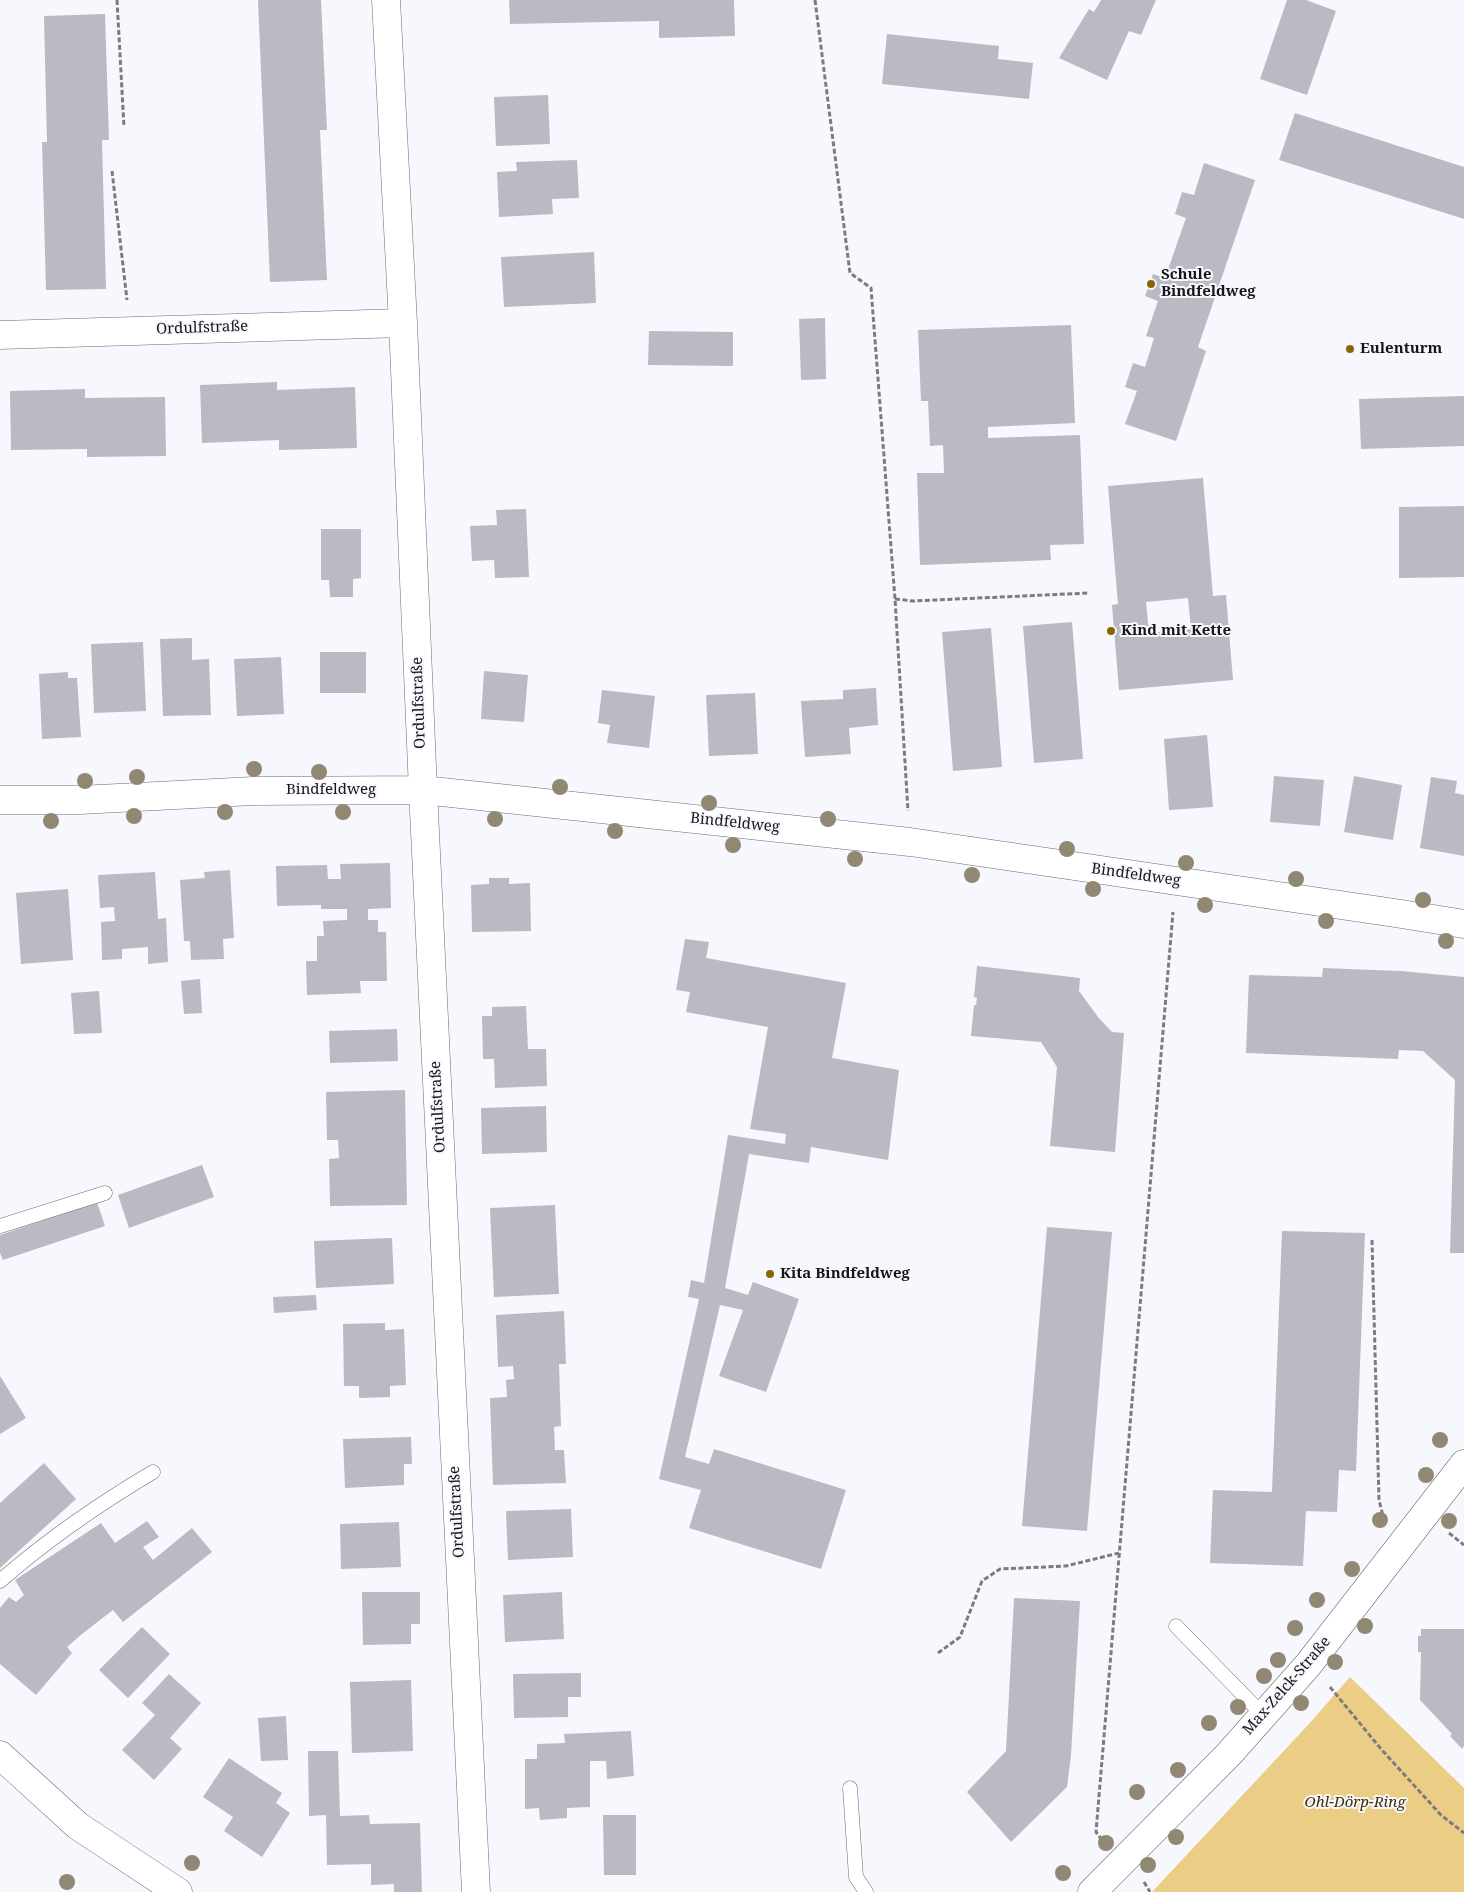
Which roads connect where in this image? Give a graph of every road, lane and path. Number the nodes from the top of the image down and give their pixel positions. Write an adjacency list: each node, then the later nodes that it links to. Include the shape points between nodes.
1 (118, 0): 4 (path)
2 (386, 0): 6 (street, Ordulfstraße)
3 (815, 0): 10 (path, via 850,273 871,288)
4 (124, 127)
5 (112, 171): 7 (path)
6 (403, 322): 7 (street, Ordulfstraße); 11 (street, Ordulfstraße)
7 (131, 330): 8 (street, Ordulfstraße)
8 (0, 335)
9 (1088, 593): 10 (path, via 913,601)
10 (895, 599): 13 (path)
11 (422, 790): 12 (street, Bindfeldweg, via 253,791 80,800); 13 (street, Bindfeldweg); 33 (street, Ordulfstraße)
12 (0, 800)
13 (910, 842): 15 (street, Bindfeldweg)
14 (1173, 906): 21 (path)
15 (1464, 924)
16 (105, 1193): 17 (lane)
17 (0, 1226)
18 (1372, 1240): 22 (path, via 1379,1500)
19 (1464, 1464): 22 (street, Max-Zelck-Straße)
20 (153, 1472): 23 (lane, via 73,1524)
21 (1119, 1553): 25 (path, via 1066,1566 1000,1569 982,1581 960,1637); 31 (path, via 1096,1832)
22 (1393, 1556): 26 (street, Max-Zelck-Straße)
23 (0, 1580)
24 (1176, 1626): 27 (lane)
25 (938, 1653)
26 (1308, 1666): 27 (street, Max-Zelck-Straße); 30 (path, via 1336,1693 1381,1749 1441,1814)
27 (1263, 1715): 31 (street, Max-Zelck-Straße)
28 (0, 1755): 32 (street, via 78,1826)
29 (850, 1788): 34 (lane, via 856,1877)
30 (1464, 1833)
31 (1121, 1863): 35 (street, Max-Zelck-Straße)
32 (178, 1892)
33 (476, 1892)
34 (866, 1892)
35 (1092, 1892)

